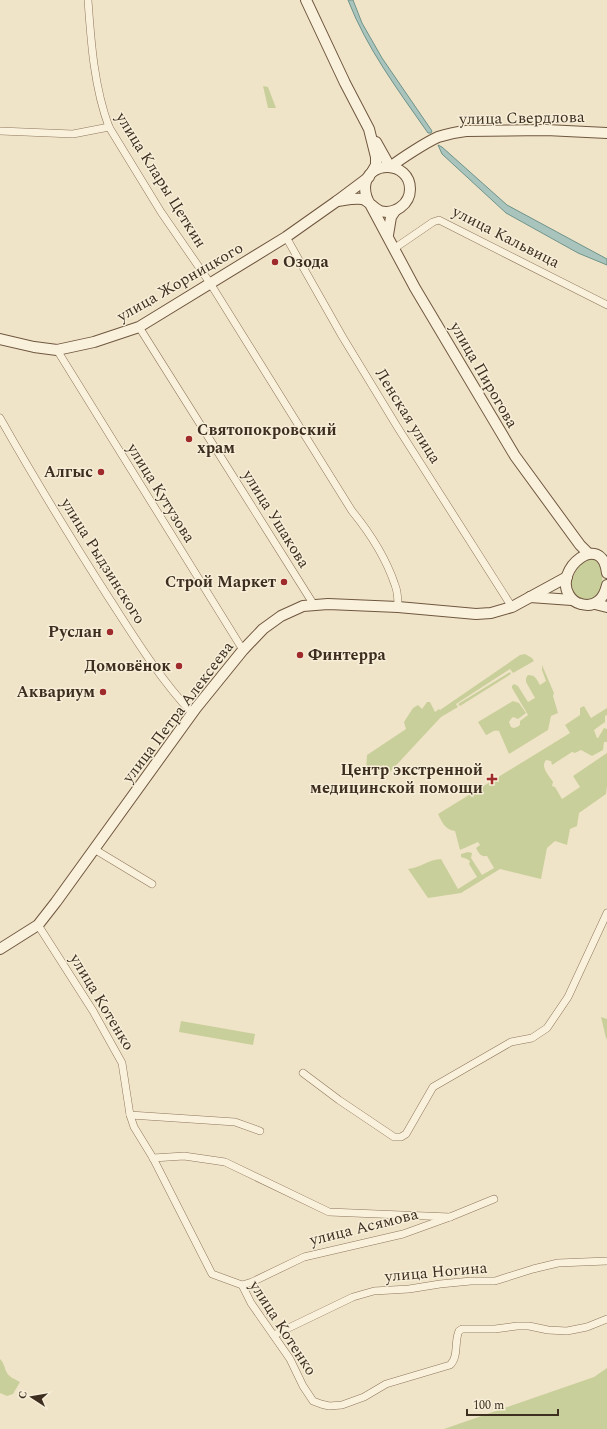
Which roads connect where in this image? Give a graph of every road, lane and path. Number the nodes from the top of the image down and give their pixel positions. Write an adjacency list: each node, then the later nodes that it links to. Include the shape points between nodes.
1 (88, 0): 3 (street, улица Клары Цеткин, via 98,84 103,112)
2 (306, 0): 4 (street)
3 (109, 127): 5 (street, via 73,134); 17 (street, улица Клары Цеткин, via 161,212)
4 (369, 129): 8 (street); 9 (street, via 376,157 376,165)
5 (0, 131)
6 (607, 133): 7 (street, улица Свердлова, via 546,130 466,131 438,138)
7 (417, 150): 8 (street, улица Свердлова); 10 (street, улица Свердлова, via 410,156 407,164)
8 (390, 167): 9 (street); 10 (street, via 401,171)
9 (370, 174): 11 (street, улица Жорницкого); 12 (street, via 365,192)
10 (407, 178): 13 (street, via 410,184 409,196 404,205)
11 (337, 201): 12 (street, via 362,200); 15 (street, улица Жорницкого)
12 (370, 204): 13 (street, via 387,212); 14 (street, улица Пирогова)
13 (395, 211): 14 (street, via 391,217)
14 (388, 235): 16 (street, улица Пирогова)
15 (286, 237): 17 (street, улица Жорницкого); 36 (street, Ленская улица, via 342,336)
16 (395, 248): 18 (street, улица Кальвица, via 439,220); 23 (street, улица Пирогова, via 415,288 515,456)
17 (210, 283): 19 (street, улица Жорницкого); 35 (street, улица Клары Цеткин, via 352,511 368,531 396,586)
18 (607, 305)
19 (139, 327): 21 (street, улица Жорницкого, via 94,342); 34 (street, улица Ушакова)
20 (0, 339): 21 (street, улица Жорницкого)
21 (56, 350): 38 (street, улица Кутузова)
22 (0, 418): 39 (street, улица Рыдзинского, via 126,625 177,697)
23 (580, 545): 24 (street, улица Пирогова); 26 (street)
24 (588, 553): 25 (street); 26 (street)
25 (604, 555): 27 (street)
26 (578, 559): 28 (street)
27 (607, 573)
28 (566, 578): 30 (street, улица Петра Алексеева); 31 (street, via 566,588)
29 (606, 589): 32 (street, via 602,599); 33 (street)
30 (530, 597): 31 (street); 36 (street, улица Петра Алексеева)
31 (572, 600): 32 (street, via 587,605)
32 (595, 604): 37 (street)
33 (607, 604)
34 (314, 605): 35 (street, улица Петра Алексеева); 38 (street, улица Петра Алексеева, via 303,606 281,616 263,629)
35 (398, 607): 36 (street, улица Петра Алексеева, via 476,614)
36 (512, 607)
37 (607, 607)
38 (243, 650): 39 (street, улица Петра Алексеева)
39 (192, 713): 40 (street, улица Петра Алексеева)
40 (94, 849): 41 (street); 43 (street, улица Петра Алексеева)
41 (152, 884)
42 (607, 913): 45 (street, via 568,997 547,1028 532,1038 511,1042 433,1087 406,1134 401,1137 394,1136)
43 (38, 925): 44 (street, улица Петра Алексеева); 46 (street, улица Котенко, via 122,1063)
44 (0, 949)
45 (303, 1073)
46 (130, 1115): 47 (street, via 235,1122); 48 (street, улица Котенко, via 134,1127)
47 (260, 1131)
48 (153, 1158): 50 (street, via 184,1156 224,1162 329,1212); 52 (street, улица Котенко, via 212,1274)
49 (494, 1199): 50 (street, улица Асямова)
50 (450, 1217): 52 (street, улица Асямова, via 403,1234 304,1257)
51 (607, 1261): 54 (street, улица Ногина, via 558,1262 494,1281 374,1290 353,1296)
52 (242, 1285): 54 (street, улица Котенко, via 251,1303)
53 (607, 1319): 54 (street, улица Котенко, via 567,1331 529,1326 462,1330 456,1336 455,1358 450,1365 386,1384 364,1397 336,1406 313,1400)
54 (274, 1335)

